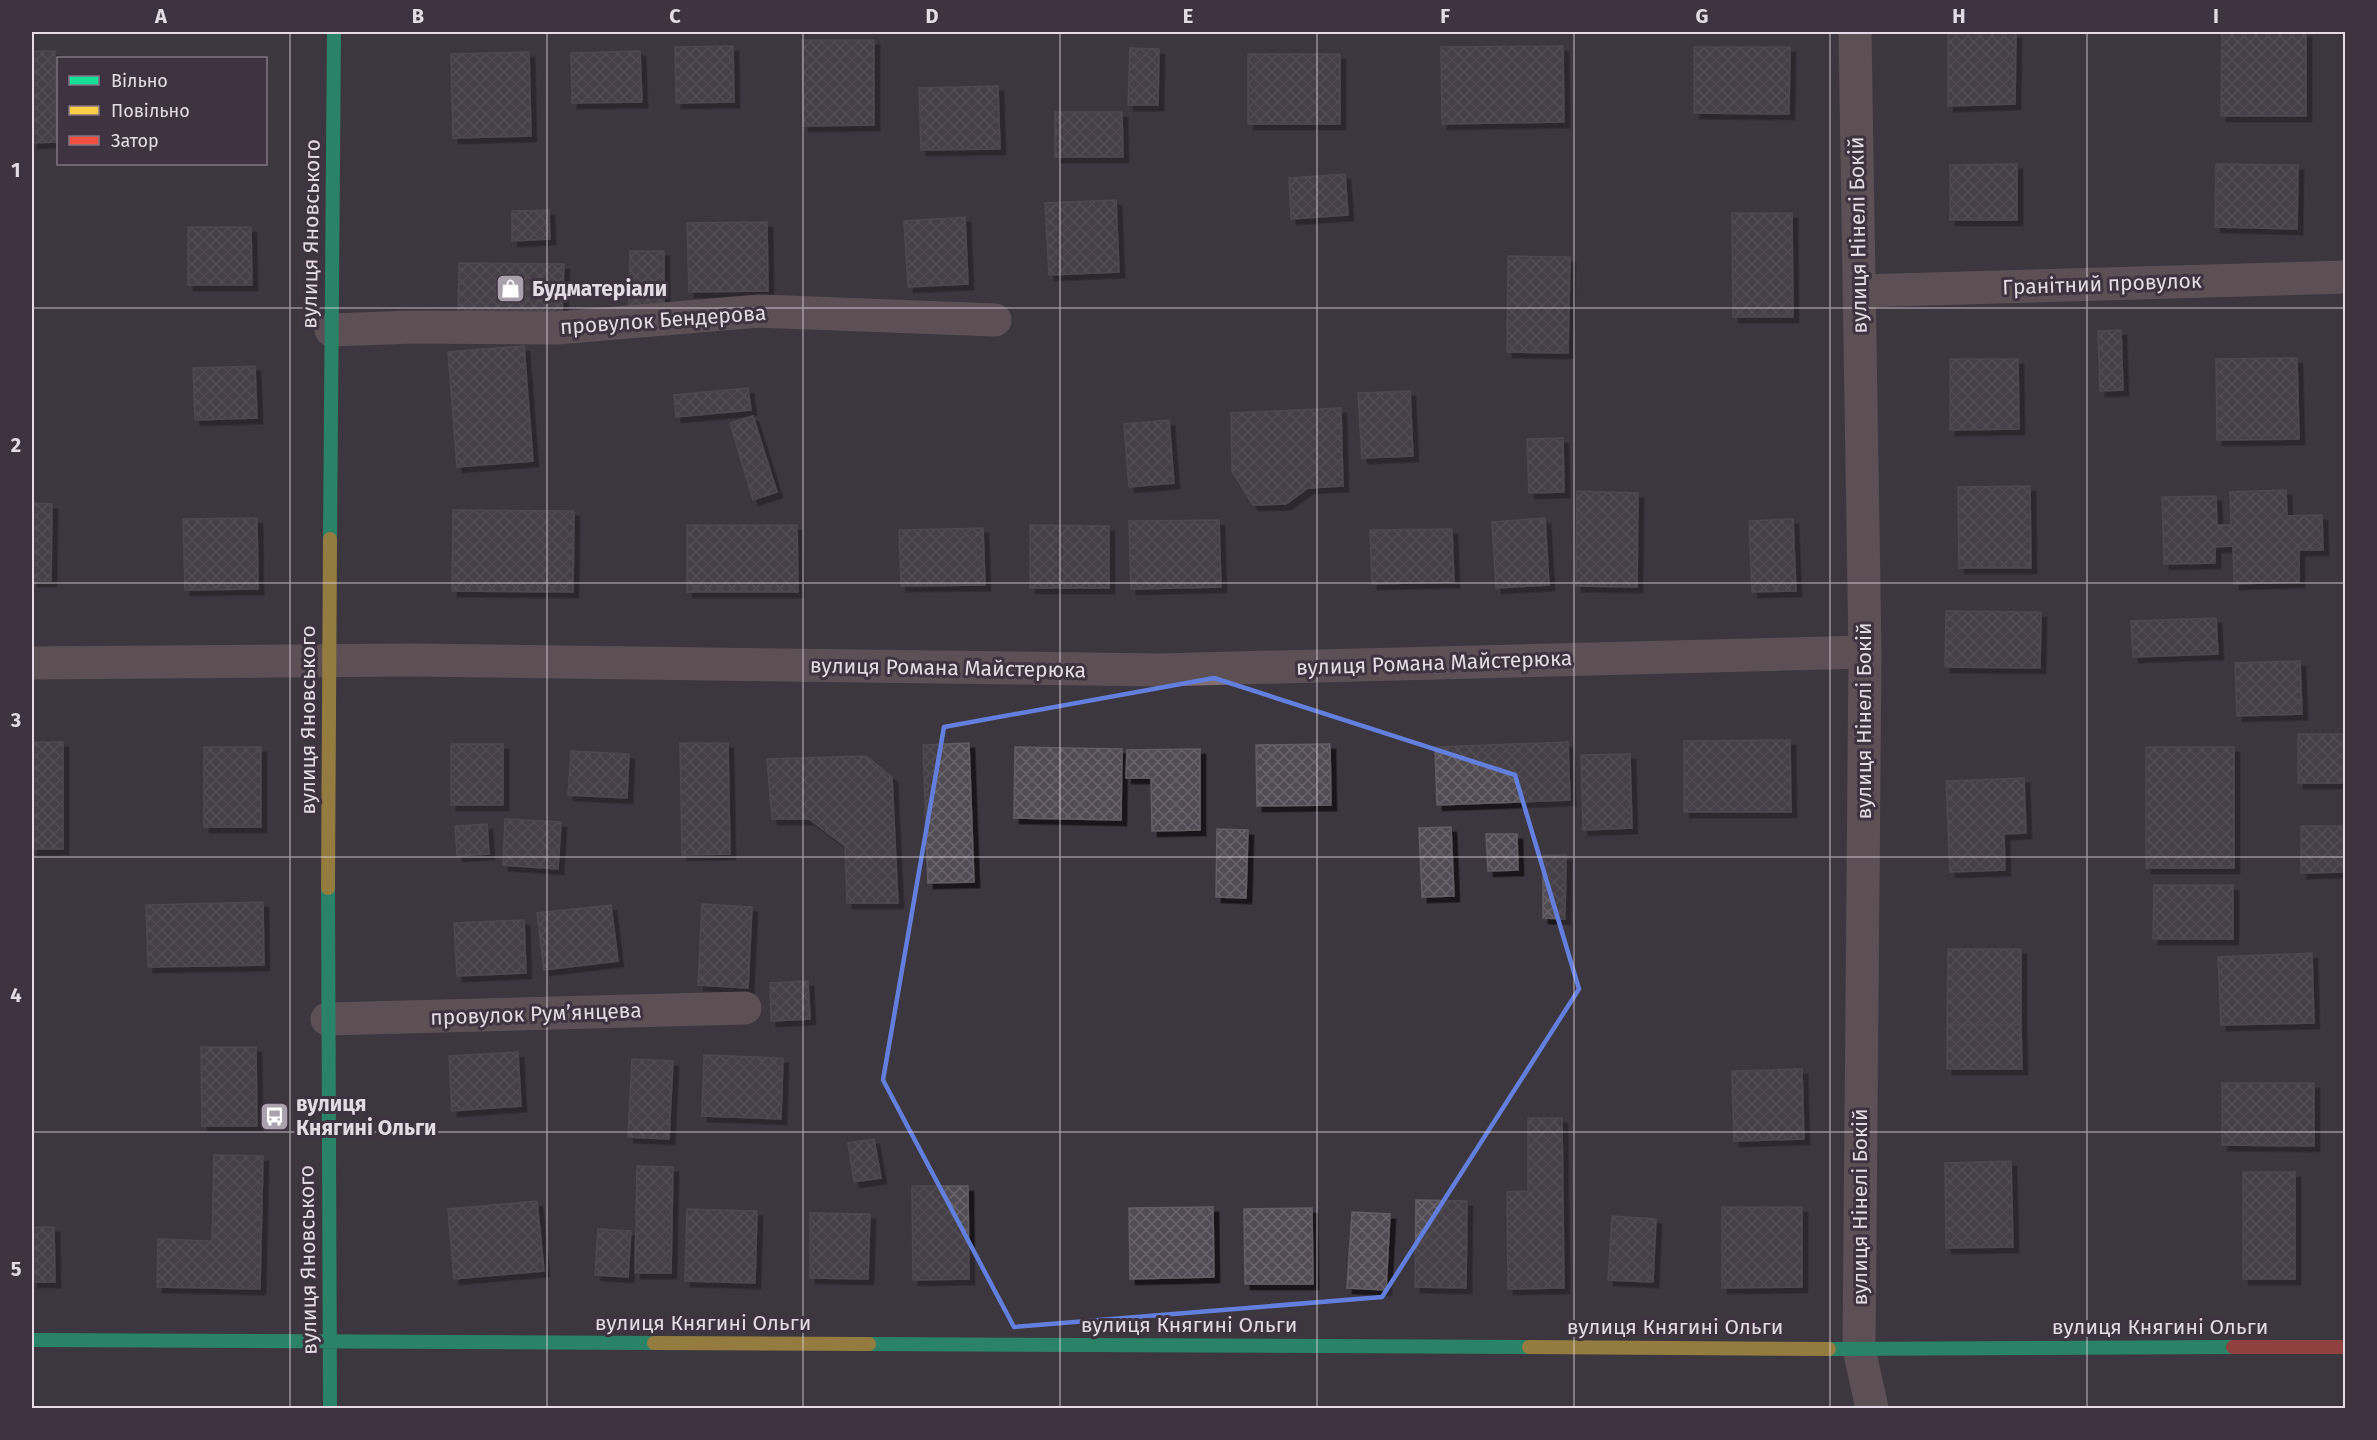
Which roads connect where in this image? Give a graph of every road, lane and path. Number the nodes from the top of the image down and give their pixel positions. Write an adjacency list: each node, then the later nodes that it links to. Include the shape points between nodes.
1 (334, 32): 6 (street, вулиця Яновського)
2 (1855, 32): 4 (street, вулиця Нінелі Бокій)
3 (2346, 277): 4 (street, Гранітний провулок)
4 (1859, 291): 7 (street, вулиця Нінелі Бокій)
5 (995, 320): 6 (street, провулок Бендерова, via 759,311 557,328)
6 (331, 330): 8 (street, вулиця Яновського)
7 (1865, 652): 8 (street, вулиця Романа Майстерюка, via 1159,670); 15 (street, вулиця Нінелі Бокій)
8 (330, 662): 9 (street, вулиця Романа Майстерюка); 11 (street, вулиця Яновського)
9 (32, 663)
10 (745, 1008): 11 (street, провулок Румʼянцева)
11 (327, 1019): 13 (street, вулиця Яновського)
12 (32, 1340): 13 (street, вулиця Княгині Ольги)
13 (330, 1342): 15 (street, вулиця Княгині Ольги); 16 (street, вулиця Яновського)
14 (2346, 1347): 15 (street, вулиця Княгині Ольги)
15 (1859, 1349): 17 (street, вулиця Нінелі Бокій)
16 (330, 1408)
17 (1872, 1408)

